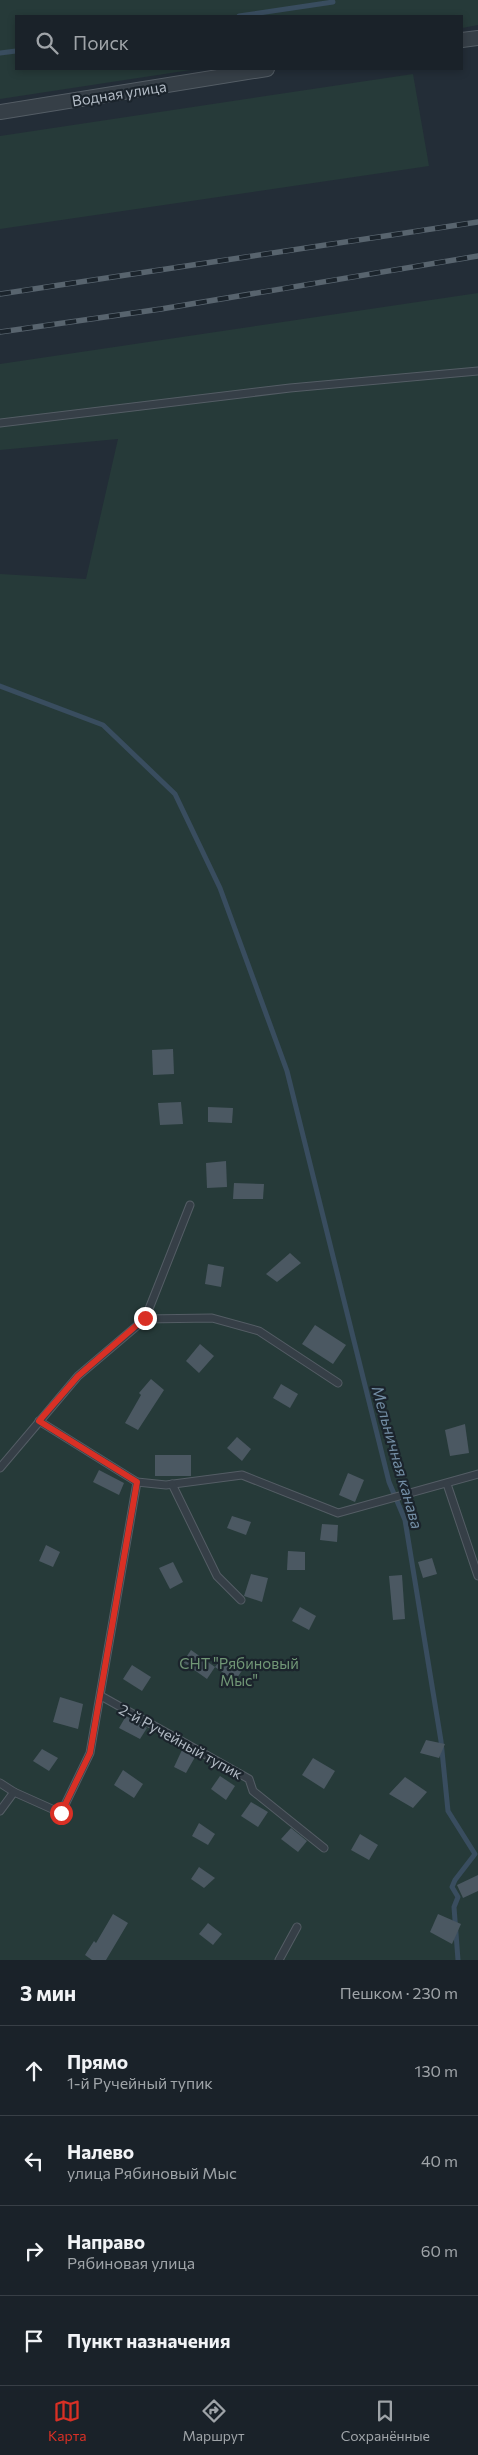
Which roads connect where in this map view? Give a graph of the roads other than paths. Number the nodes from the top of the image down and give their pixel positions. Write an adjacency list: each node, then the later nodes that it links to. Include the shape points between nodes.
1 (478, 38): 2 (street)
2 (463, 40)
3 (261, 70): 4 (street, Водная улица)
4 (0, 112)
5 (478, 371): 6 (lane, via 290,388)
6 (0, 423)
7 (190, 1205): 8 (lane)
8 (145, 1318): 9 (lane, via 212,1318 259,1331); 10 (lane, via 78,1376)
9 (338, 1383)
10 (39, 1421): 11 (lane); 13 (lane)
11 (0, 1468)
12 (478, 1474): 15 (lane)
13 (137, 1482): 14 (lane); 18 (lane)
14 (172, 1484): 15 (lane, via 242,1474 338,1513); 17 (lane, via 217,1576)
15 (447, 1484): 16 (lane)
16 (478, 1576)
17 (241, 1600)
18 (101, 1696): 20 (lane, via 90,1753 61,1813); 22 (lane, 2-й Ручейный тупик, via 249,1779 253,1791)
19 (0, 1783): 20 (lane)
20 (14, 1792): 21 (lane)
21 (0, 1811)
22 (324, 1848)
23 (297, 1927): 24 (lane)
24 (280, 1960)

